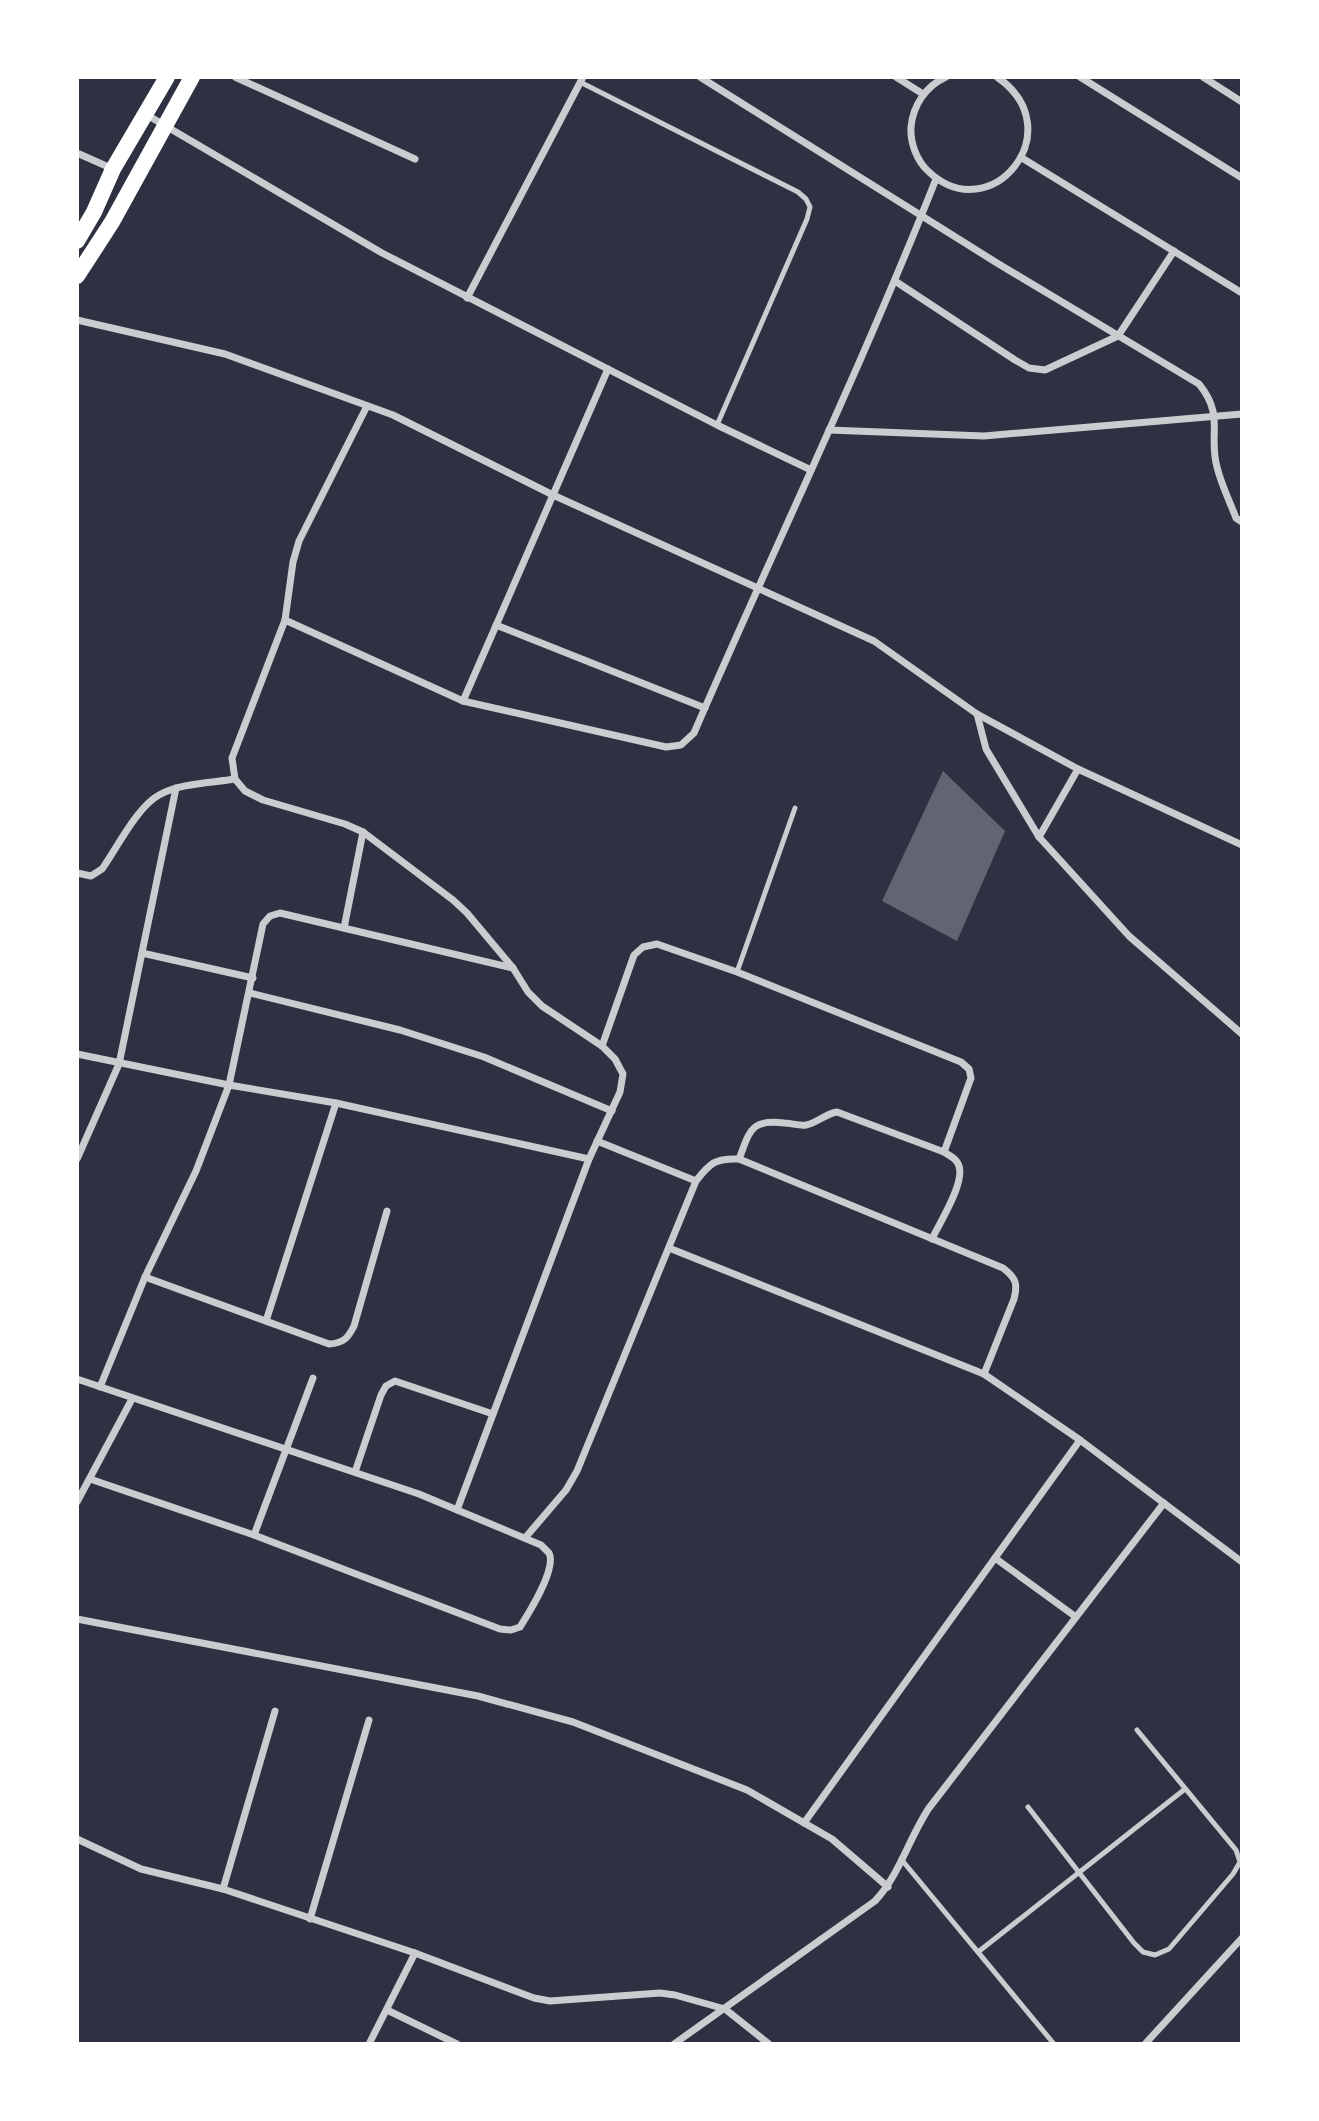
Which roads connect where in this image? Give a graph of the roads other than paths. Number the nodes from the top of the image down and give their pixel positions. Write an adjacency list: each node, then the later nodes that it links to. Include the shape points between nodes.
1 (192, 77): 14 (main road)
2 (235, 77): 17 (street)
3 (700, 77): 22 (street)
4 (896, 77): 11 (street)
5 (946, 77): 11 (street)
6 (997, 77): 16 (street, via 1021,100 1028,119)
7 (1080, 77): 19 (street)
8 (1203, 77): 12 (street)
9 (162, 79): 13 (main road)
10 (582, 80): 29 (street); 36 (lane, via 798,192 810,207)
11 (923, 94): 20 (street, via 911,130 922,166)
12 (1242, 102)
13 (147, 115): 14 (street); 18 (main road)
14 (165, 125): 23 (main road); 29 (street)
15 (77, 152): 18 (street)
16 (1022, 158): 20 (street, via 1010,174 974,189); 25 (street)
17 (415, 159)
18 (114, 169): 21 (main road)
19 (1242, 178)
20 (936, 179): 22 (street)
21 (94, 212): 23 (main road); 24 (main road)
22 (922, 215): 27 (street); 31 (street)
23 (112, 222): 26 (main road)
24 (77, 240)
25 (1174, 251): 28 (street); 31 (street)
26 (77, 276)
27 (895, 281): 31 (street, via 1029,368 1045,370); 37 (street)
28 (1242, 293)
29 (467, 298): 32 (street)
30 (77, 320): 33 (street, via 225,354)
31 (1118, 336): 35 (street, via 1199,384 1210,398)
32 (608, 369): 36 (street); 39 (street)
33 (367, 406): 39 (street); 42 (street, via 299,541)
34 (1242, 414): 35 (street)
35 (1215, 416): 37 (street, via 984,436); 40 (street, via 1216,465 1236,518)
36 (717, 425): 38 (street)
37 (829, 430): 38 (street)
38 (811, 470): 41 (street)
39 (552, 495): 41 (street); 43 (street)
40 (1242, 522)
41 (757, 587): 45 (street); 46 (street, via 874,641)
42 (285, 620): 44 (street); 48 (street, via 232,758)
43 (496, 625): 44 (street); 45 (street)
44 (463, 701): 45 (street, via 666,747 681,745 694,733)
45 (705, 708)
46 (977, 714): 47 (street); 52 (street, via 986,749)
47 (1078, 769): 52 (street); 53 (street)
48 (235, 779): 49 (street); 51 (street, via 245,791 263,800)
49 (176, 788): 54 (street, via 144,807 102,869 92,876); 56 (street)
50 (795, 808): 58 (lane)
51 (363, 832): 55 (street); 57 (street, via 453,900)
52 (1039, 836): 61 (street, via 1129,936)
53 (1242, 845)
54 (77, 873)
55 (344, 928): 57 (street); 59 (street, via 280,913 270,916 263,924)
56 (142, 953): 59 (street); 64 (street)
57 (513, 968): 62 (street, via 542,1006)
58 (737, 972): 62 (street, via 657,944 643,947 628,968); 69 (street, via 961,1062 971,1078)
59 (253, 978): 60 (street)
60 (250, 993): 65 (street); 67 (street, via 400,1030 484,1057)
61 (1242, 1034)
62 (602, 1046): 67 (street, via 623,1074)
63 (77, 1054): 64 (street)
64 (119, 1064): 65 (street); 70 (street)
65 (229, 1085): 66 (street); 77 (street, via 187,1190)
66 (336, 1102): 71 (street); 78 (street)
67 (612, 1111): 68 (street)
68 (597, 1142): 71 (street); 73 (street)
69 (944, 1152): 72 (street, via 837,1112 805,1125 757,1123); 75 (street, via 956,1159 960,1181)
70 (77, 1159)
71 (589, 1159): 84 (street)
72 (739, 1159): 73 (street, via 722,1158); 75 (street)
73 (696, 1181): 76 (street)
74 (387, 1211): 78 (street, via 348,1338 329,1344)
75 (932, 1239): 79 (street, via 1003,1268 1017,1286)
76 (669, 1248): 79 (street); 93 (street, via 577,1472)
77 (145, 1277): 78 (street); 82 (street)
78 (266, 1321)
79 (984, 1374): 85 (street)
80 (313, 1378): 86 (street)
81 (77, 1379): 82 (street)
82 (100, 1387): 83 (street)
83 (132, 1399): 86 (street); 88 (street)
84 (493, 1414): 87 (street, via 395,1381 381,1395); 91 (street)
85 (1080, 1440): 90 (street); 94 (street)
86 (286, 1448): 87 (street); 92 (street)
87 (355, 1472): 91 (street)
88 (90, 1479): 89 (street); 92 (street)
89 (77, 1502)
90 (1164, 1503): 95 (street); 96 (street)
91 (457, 1510): 93 (street)
92 (254, 1535): 93 (street, via 511,1630 520,1627 527,1616 551,1562 549,1552)
93 (525, 1538)
94 (995, 1558): 96 (street); 103 (street)
95 (1242, 1562)
96 (1076, 1617): 105 (street, via 929,1808)
97 (78, 1621): 103 (street, via 478,1696 551,1715 730,1782)
98 (275, 1711): 108 (street)
99 (369, 1720): 109 (street)
100 (1137, 1730): 101 (lane)
101 (1185, 1789): 106 (lane); 106 (lane, via 1240,1861 1169,1949 1155,1955 1143,1952)
102 (1028, 1807): 106 (lane)
103 (804, 1823): 107 (street, via 832,1839)
104 (77, 1839): 108 (street, via 141,1869)
105 (901, 1859): 107 (street); 111 (lane)
106 (1079, 1873): 111 (lane)
107 (888, 1887): 113 (street)
108 (223, 1889): 109 (street)
109 (310, 1919): 112 (street)
110 (1242, 1938): 120 (street)
111 (978, 1952): 119 (lane)
112 (415, 1953): 113 (street, via 534,1998 551,2001 660,1993); 114 (street)
113 (724, 2009): 117 (street); 118 (street)
114 (387, 2010): 115 (street); 116 (street)
115 (369, 2044)
116 (457, 2044)
117 (674, 2044)
118 (769, 2044)
119 (1054, 2044)
120 (1145, 2044)

